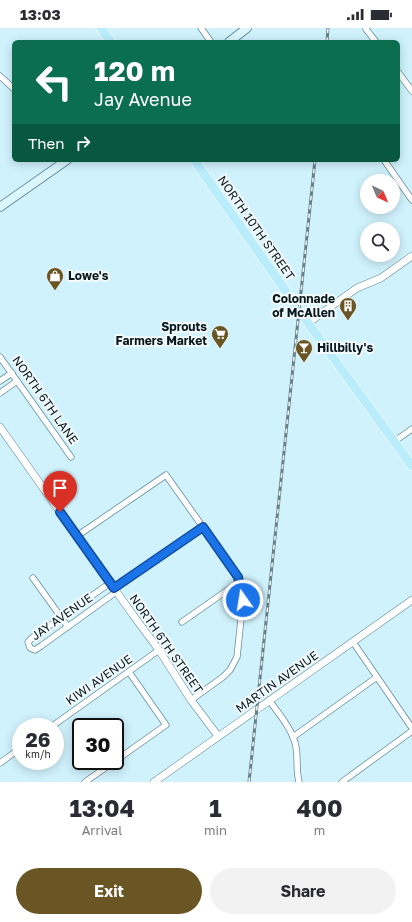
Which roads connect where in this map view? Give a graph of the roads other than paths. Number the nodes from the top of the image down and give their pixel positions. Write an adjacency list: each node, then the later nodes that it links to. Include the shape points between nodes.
1 (101, 28): 5 (main road)
2 (201, 28): 6 (street)
3 (247, 28): 7 (main road)
4 (366, 29): 8 (street)
5 (110, 40)
6 (210, 40)
7 (232, 40)
8 (374, 40)
9 (400, 75): 12 (street)
10 (0, 76): 11 (street)
11 (12, 87)
12 (412, 91)
13 (64, 162): 17 (main road)
14 (195, 162): 19 (main road, NORTH 10TH STREET)
15 (385, 162): 16 (street)
16 (412, 200)
17 (0, 207)
18 (412, 256): 19 (street, via 381,278 357,288)
19 (308, 323): 27 (main road, NORTH 10TH STREET)
20 (0, 357): 21 (street, NORTH 6TH LANE)
21 (12, 373): 22 (street); 23 (street, NORTH 6TH LANE)
22 (0, 381)
23 (17, 381): 24 (street); 28 (street, NORTH 6TH LANE)
24 (0, 393)
25 (0, 427): 31 (street, NORTH 6TH STREET)
26 (412, 429): 27 (street)
27 (394, 441): 29 (main road, NORTH 10TH STREET)
28 (71, 457)
29 (412, 466)
30 (203, 527): 31 (street, via 166,475); 33 (street); 34 (street, JAY AVENUE)
31 (77, 536): 34 (street, NORTH 6TH STREET)
32 (33, 578): 36 (street)
33 (239, 582): 37 (street); 43 (street, via 243,600 237,657 230,670)
34 (113, 588): 36 (street, JAY AVENUE); 38 (street, JAY AVENUE); 40 (street, NORTH 6TH STREET)
35 (412, 600): 39 (street, MARTIN AVENUE)
36 (61, 617): 38 (street); 38 (street, JAY AVENUE, via 30,640 30,648 35,650)
37 (182, 622)
38 (68, 626)
39 (353, 642): 42 (street); 44 (street, MARTIN AVENUE)
40 (160, 650): 41 (street, KIWI AVENUE); 43 (street, NORTH 6TH STREET)
41 (129, 672): 45 (street, KIWI AVENUE); 51 (street, via 166,725)
42 (377, 677): 46 (street); 49 (street)
43 (191, 700): 48 (street, NORTH 6TH STREET)
44 (269, 700): 48 (street, MARTIN AVENUE); 49 (street)
45 (64, 718)
46 (412, 728)
47 (412, 731): 57 (street)
48 (218, 736): 55 (street, MARTIN AVENUE)
49 (293, 737): 56 (street)
50 (12, 754): 52 (street)
51 (124, 755)
52 (0, 763)
53 (102, 770): 54 (street)
54 (85, 782)
55 (154, 782)
56 (299, 782)
57 (342, 782)

